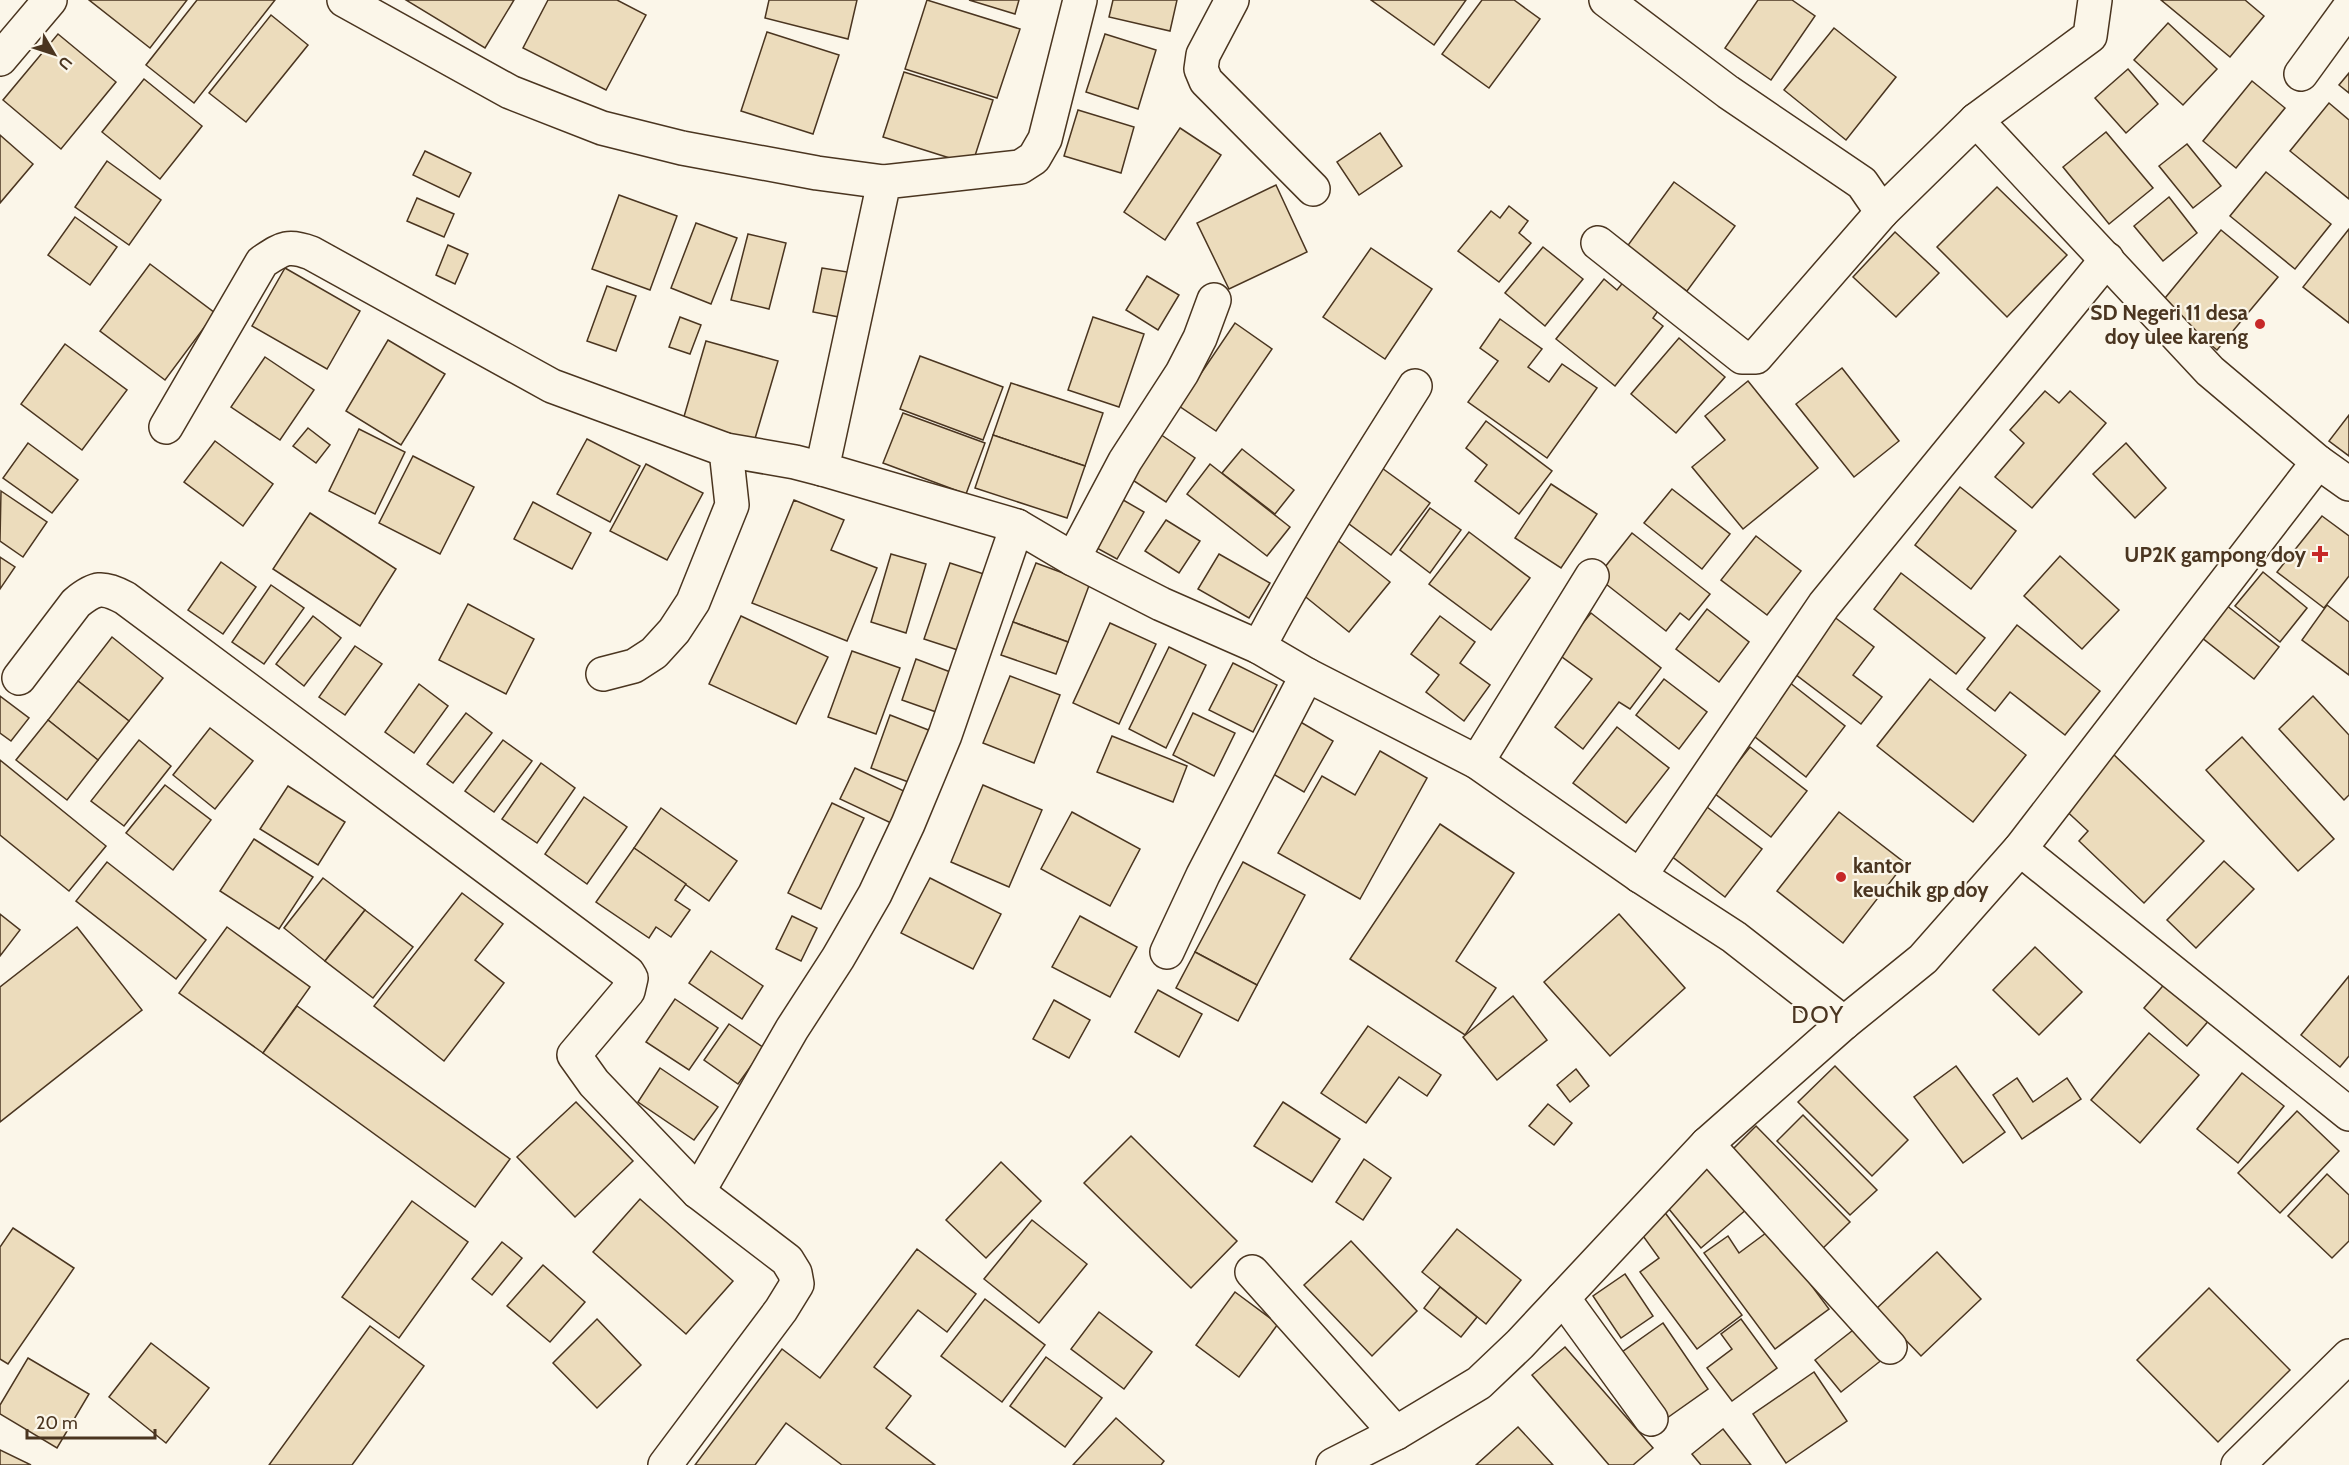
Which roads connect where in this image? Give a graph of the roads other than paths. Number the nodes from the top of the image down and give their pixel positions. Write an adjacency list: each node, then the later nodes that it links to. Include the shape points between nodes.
1 (50, 0): 8 (street)
2 (344, 0): 11 (street, via 510,92 602,128 682,148)
3 (1080, 0): 11 (street, via 1045,139 1034,158 1020,167)
4 (1232, 0): 12 (street, via 1203,55 1201,69 1206,81)
5 (1606, 0): 13 (street, via 1728,92 1862,183)
6 (2095, 0): 10 (street, via 2090,36)
7 (2349, 8): 9 (street)
8 (0, 59)
9 (2301, 74)
10 (1976, 120): 13 (street); 15 (street)
11 (884, 182): 21 (street)
12 (1313, 189)
13 (1882, 212): 14 (street, via 1756,357 1742,357)
14 (1598, 243)
15 (2107, 259): 20 (street, via 2210,371); 32 (street, via 1824,605)
16 (1214, 300): 24 (street, via 1182,373 1125,461)
17 (1415, 386): 26 (street, via 1321,535)
18 (166, 427): 19 (street, via 262,262 284,248 296,247 552,386)
19 (726, 450): 21 (street); 27 (street, via 732,505 693,602 654,653 634,666)
20 (2318, 462): 22 (street); 31 (street)
21 (822, 469): 23 (street)
22 (2349, 484)
23 (1017, 525): 24 (street); 37 (street, via 945,735 875,894)
24 (1073, 559): 26 (street, via 1161,604)
25 (1592, 576): 30 (street)
26 (1259, 647): 28 (street)
27 (603, 674)
28 (1307, 675): 30 (street); 33 (street)
29 (19, 678): 37 (street, via 76,603 97,589 112,591 628,973 628,991 574,1055 594,1083)
30 (1477, 762): 32 (street)
31 (2019, 849): 34 (street, via 1923,959); 35 (street)
32 (1640, 876): 34 (street, via 1734,937)
33 (1167, 952)
34 (1844, 1023): 36 (street)
35 (2349, 1114)
36 (1707, 1144): 39 (street); 40 (street)
37 (698, 1192): 44 (street, via 788,1260 797,1284)
38 (1252, 1272): 43 (street)
39 (1563, 1298): 42 (street); 43 (street, via 1479,1383)
40 (1890, 1347)
41 (2349, 1356): 46 (street)
42 (1651, 1419)
43 (1396, 1433): 45 (street)
44 (665, 1465)
45 (1333, 1465)
46 (2238, 1465)

